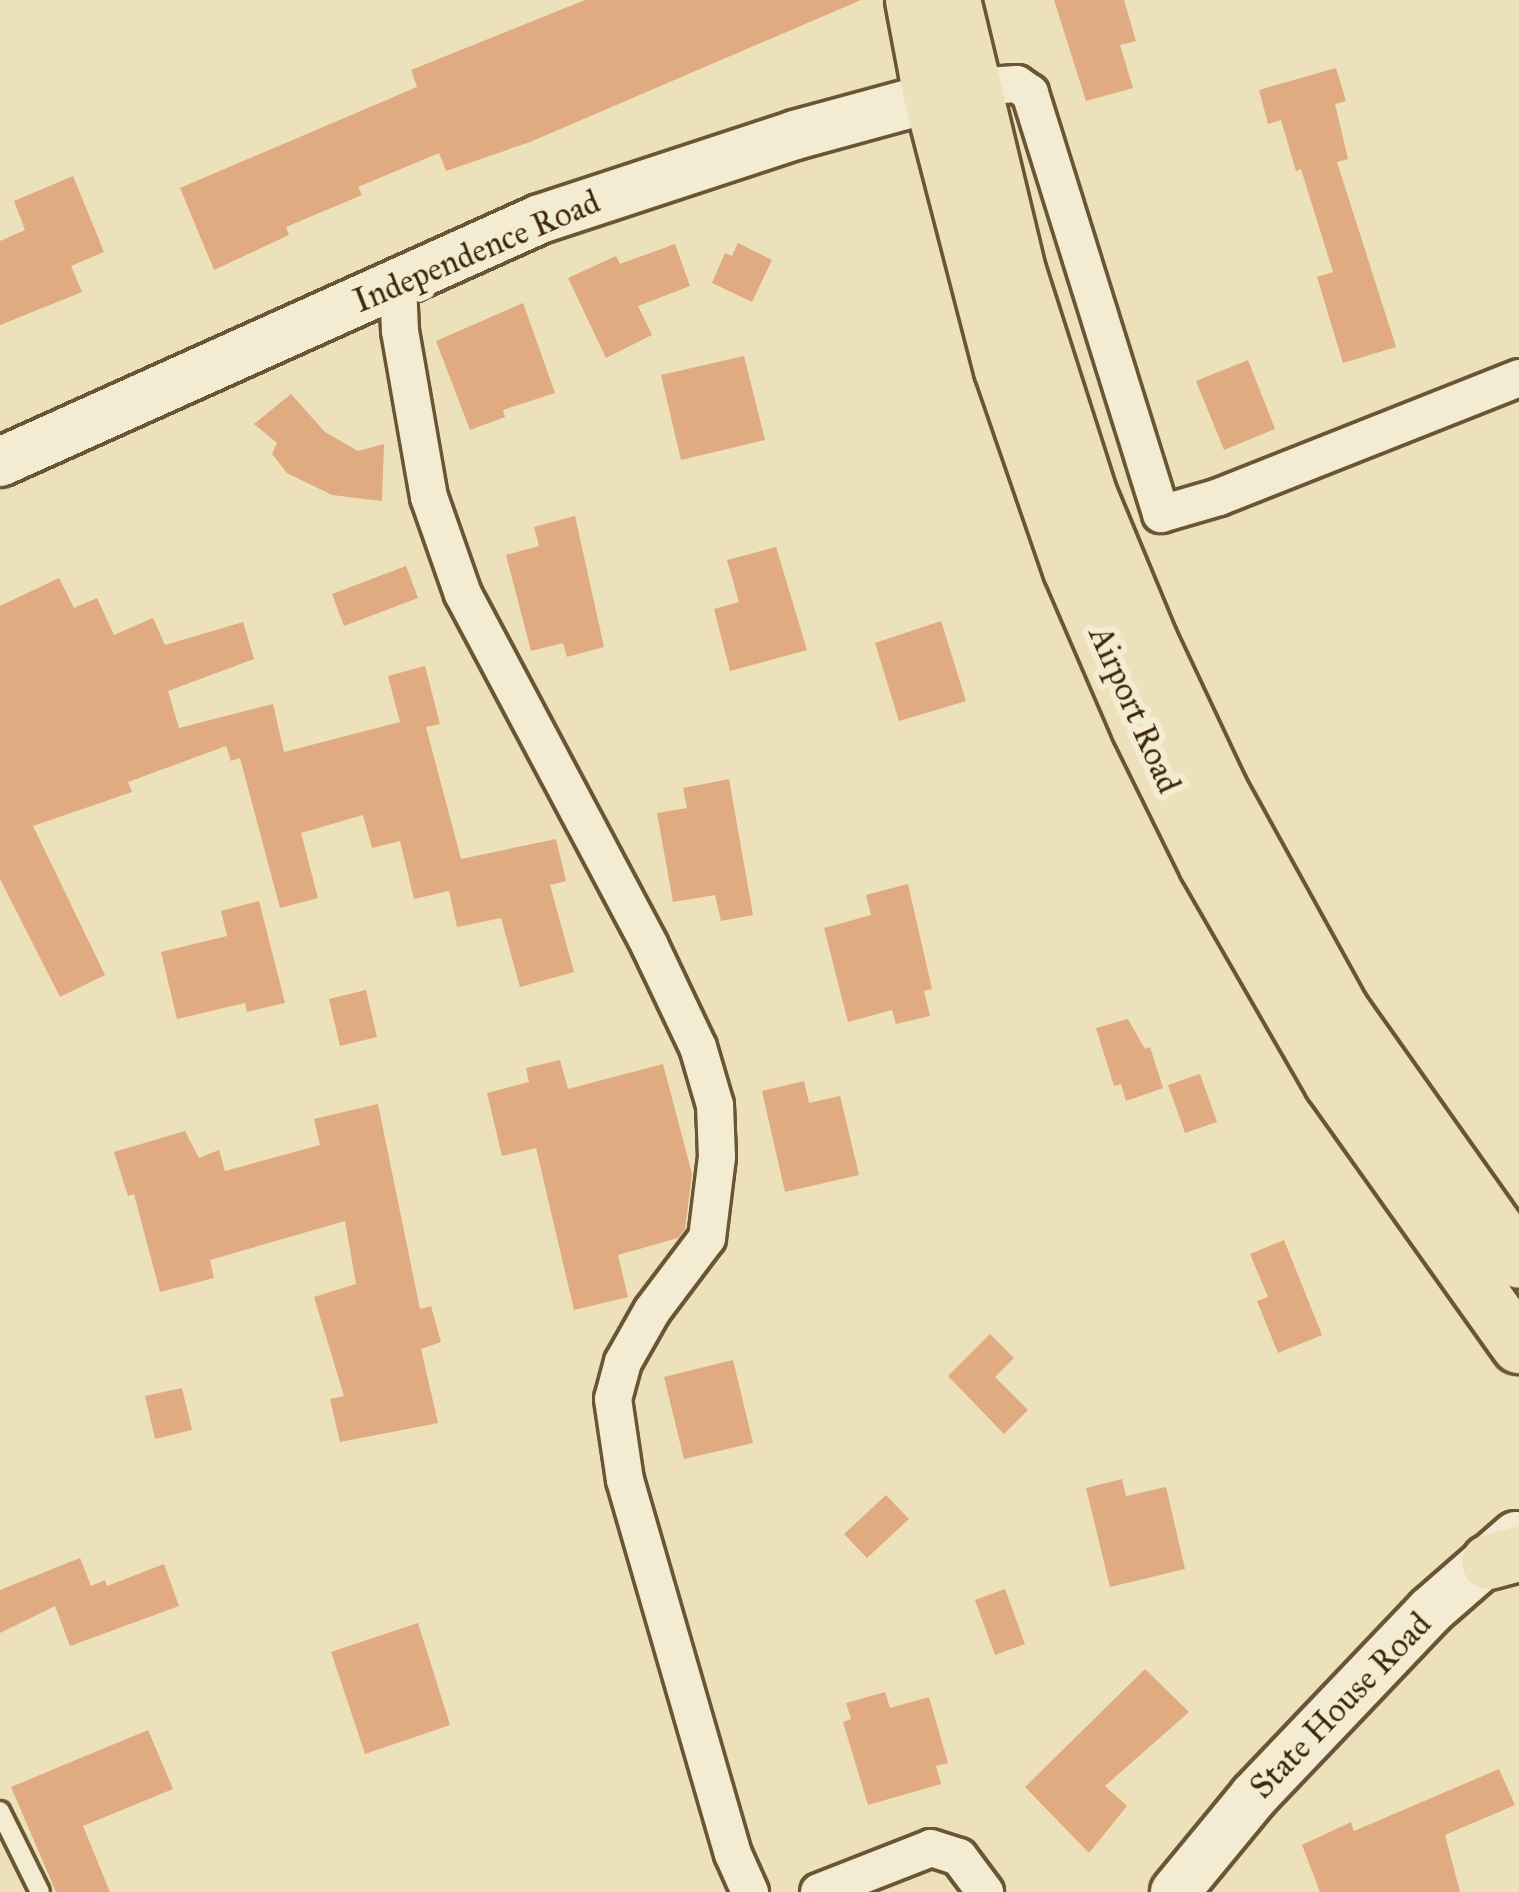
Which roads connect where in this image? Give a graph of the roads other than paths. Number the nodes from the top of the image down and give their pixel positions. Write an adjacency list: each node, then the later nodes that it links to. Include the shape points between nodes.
1 (914, 0): 3 (main road, Airport Road)
2 (953, 0): 3 (main road, Airport Road)
3 (951, 92): 4 (main road, Independence Road, via 540,219); 5 (street, via 1017,84 1030,93 1161,514); 7 (main road, Airport Road, via 1090,496 1220,790 1342,1011); 8 (main road, Airport Road, via 1002,370 1071,570 1139,728 1207,866 1332,1083)
4 (398, 285): 6 (main road, Independence Road); 12 (street, via 429,497 463,594 649,944 698,1047 715,1106 707,1238 652,1311 623,1362 614,1399 625,1480)
5 (1519, 378)
6 (0, 462)
7 (1519, 1261)
8 (1519, 1346)
9 (1509, 1550): 15 (main road, State House Road, via 1414,1628)
10 (0, 1811): 11 (lane)
11 (40, 1892)
12 (750, 1892)
13 (819, 1892): 14 (street, via 931,1848 959,1857)
14 (985, 1892)
15 (1175, 1892)

